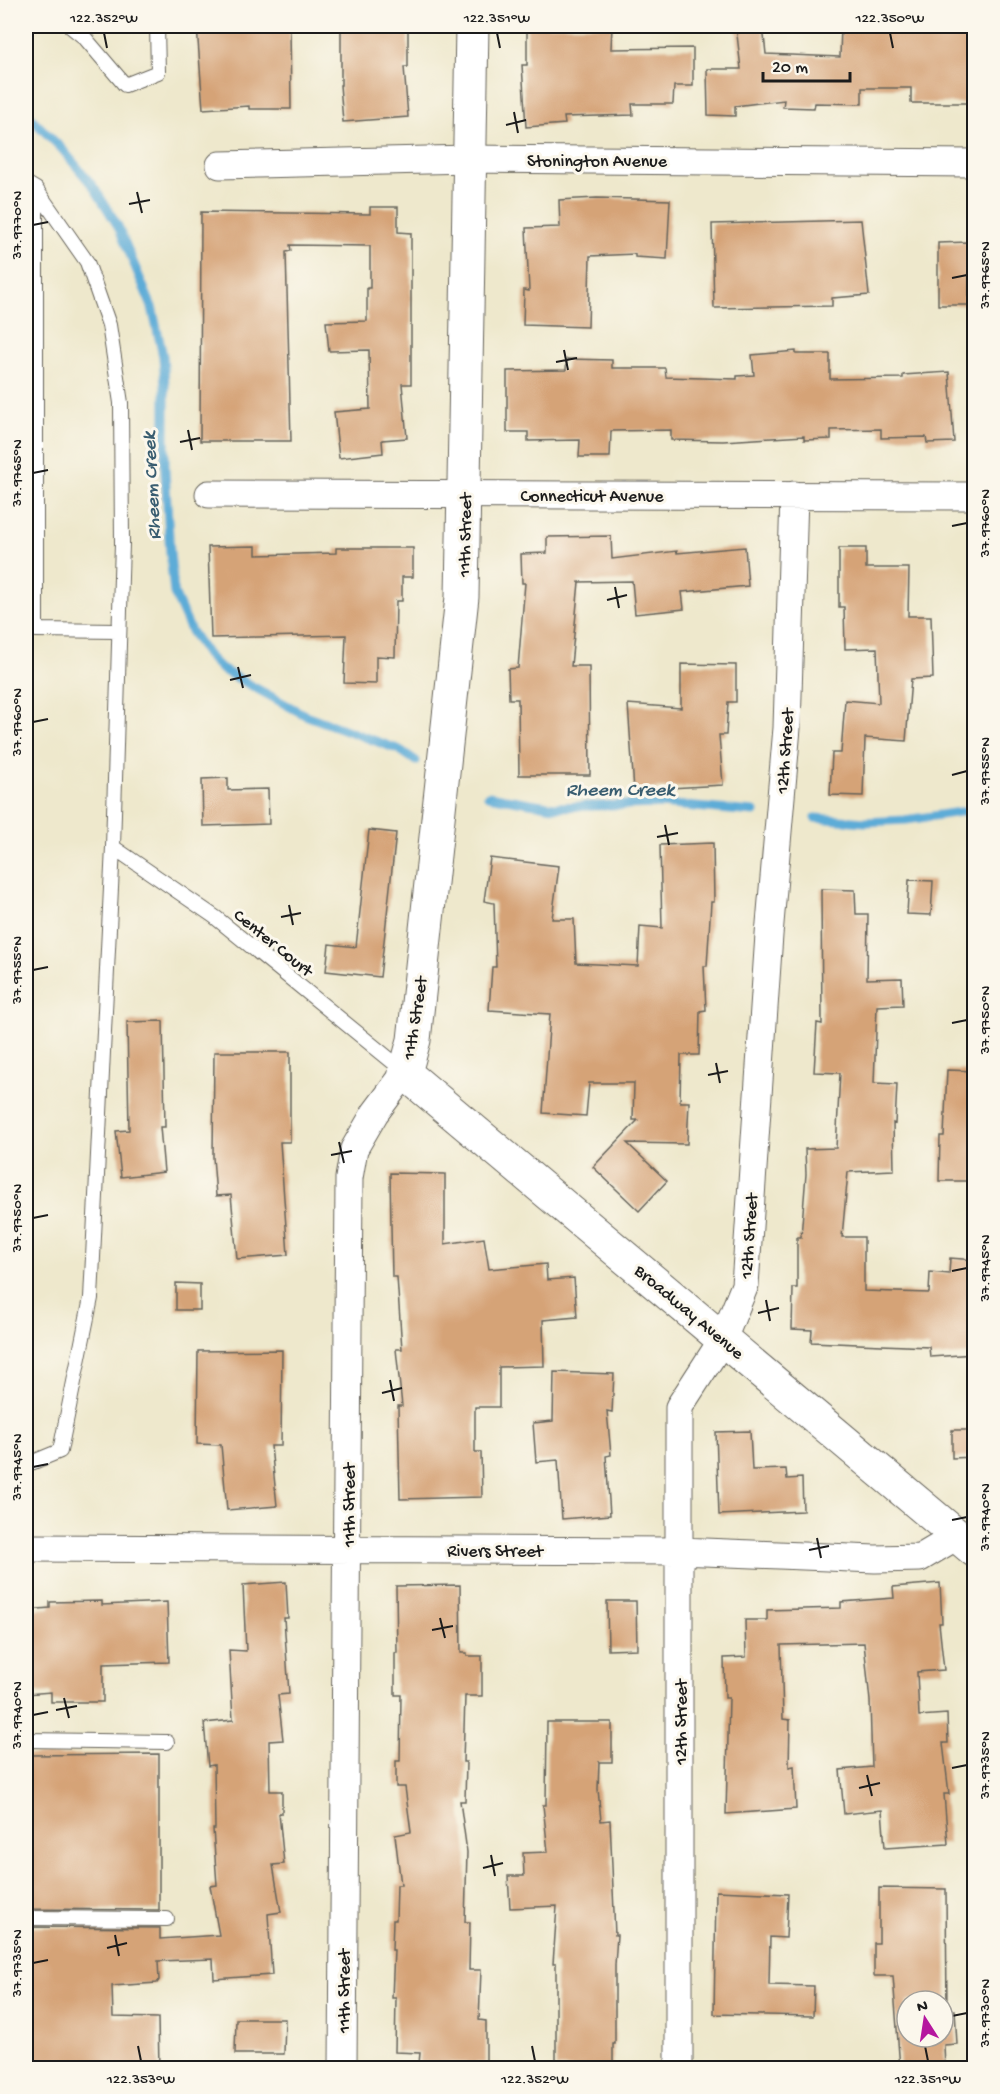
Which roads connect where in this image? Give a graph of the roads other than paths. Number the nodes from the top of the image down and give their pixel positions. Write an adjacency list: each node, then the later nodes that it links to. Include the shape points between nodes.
1 (70, 26): 2 (lane, via 124,85 158,72)
2 (157, 26)
3 (472, 26): 4 (street, 11th Street)
4 (469, 159): 5 (street, Stonington Avenue); 6 (street, Stonington Avenue); 9 (street, 11th Street)
5 (975, 163)
6 (220, 165)
7 (31, 186): 12 (lane, via 87,262 109,325 121,403); 12 (lane, via 36,630)
8 (209, 494): 9 (street, Connecticut Avenue)
9 (465, 495): 10 (street, Connecticut Avenue); 14 (street, 11th Street, via 461,608 414,1040)
10 (794, 495): 11 (street, Connecticut Avenue); 15 (street, 12th Street, via 787,728 745,1285)
11 (975, 496)
12 (118, 631): 13 (lane)
13 (113, 847): 14 (lane, Center Court, via 215,917); 16 (lane, via 91,1298 60,1451)
14 (405, 1073): 15 (street, Broadway Avenue); 19 (street, 11th Street, via 354,1149 350,1178)
15 (723, 1339): 17 (street, Broadway Avenue); 20 (street, 12th Street, via 679,1407)
16 (26, 1465)
17 (966, 1543): 20 (street, Rivers Street, via 920,1558)
18 (26, 1548): 19 (street, Rivers Street)
19 (348, 1549): 20 (street, Rivers Street); 25 (street, 11th Street)
20 (680, 1551): 26 (street, 12th Street)
21 (26, 1740): 22 (lane)
22 (167, 1742)
23 (26, 1918): 24 (lane)
24 (167, 1918)
25 (343, 2068)
26 (679, 2068)

